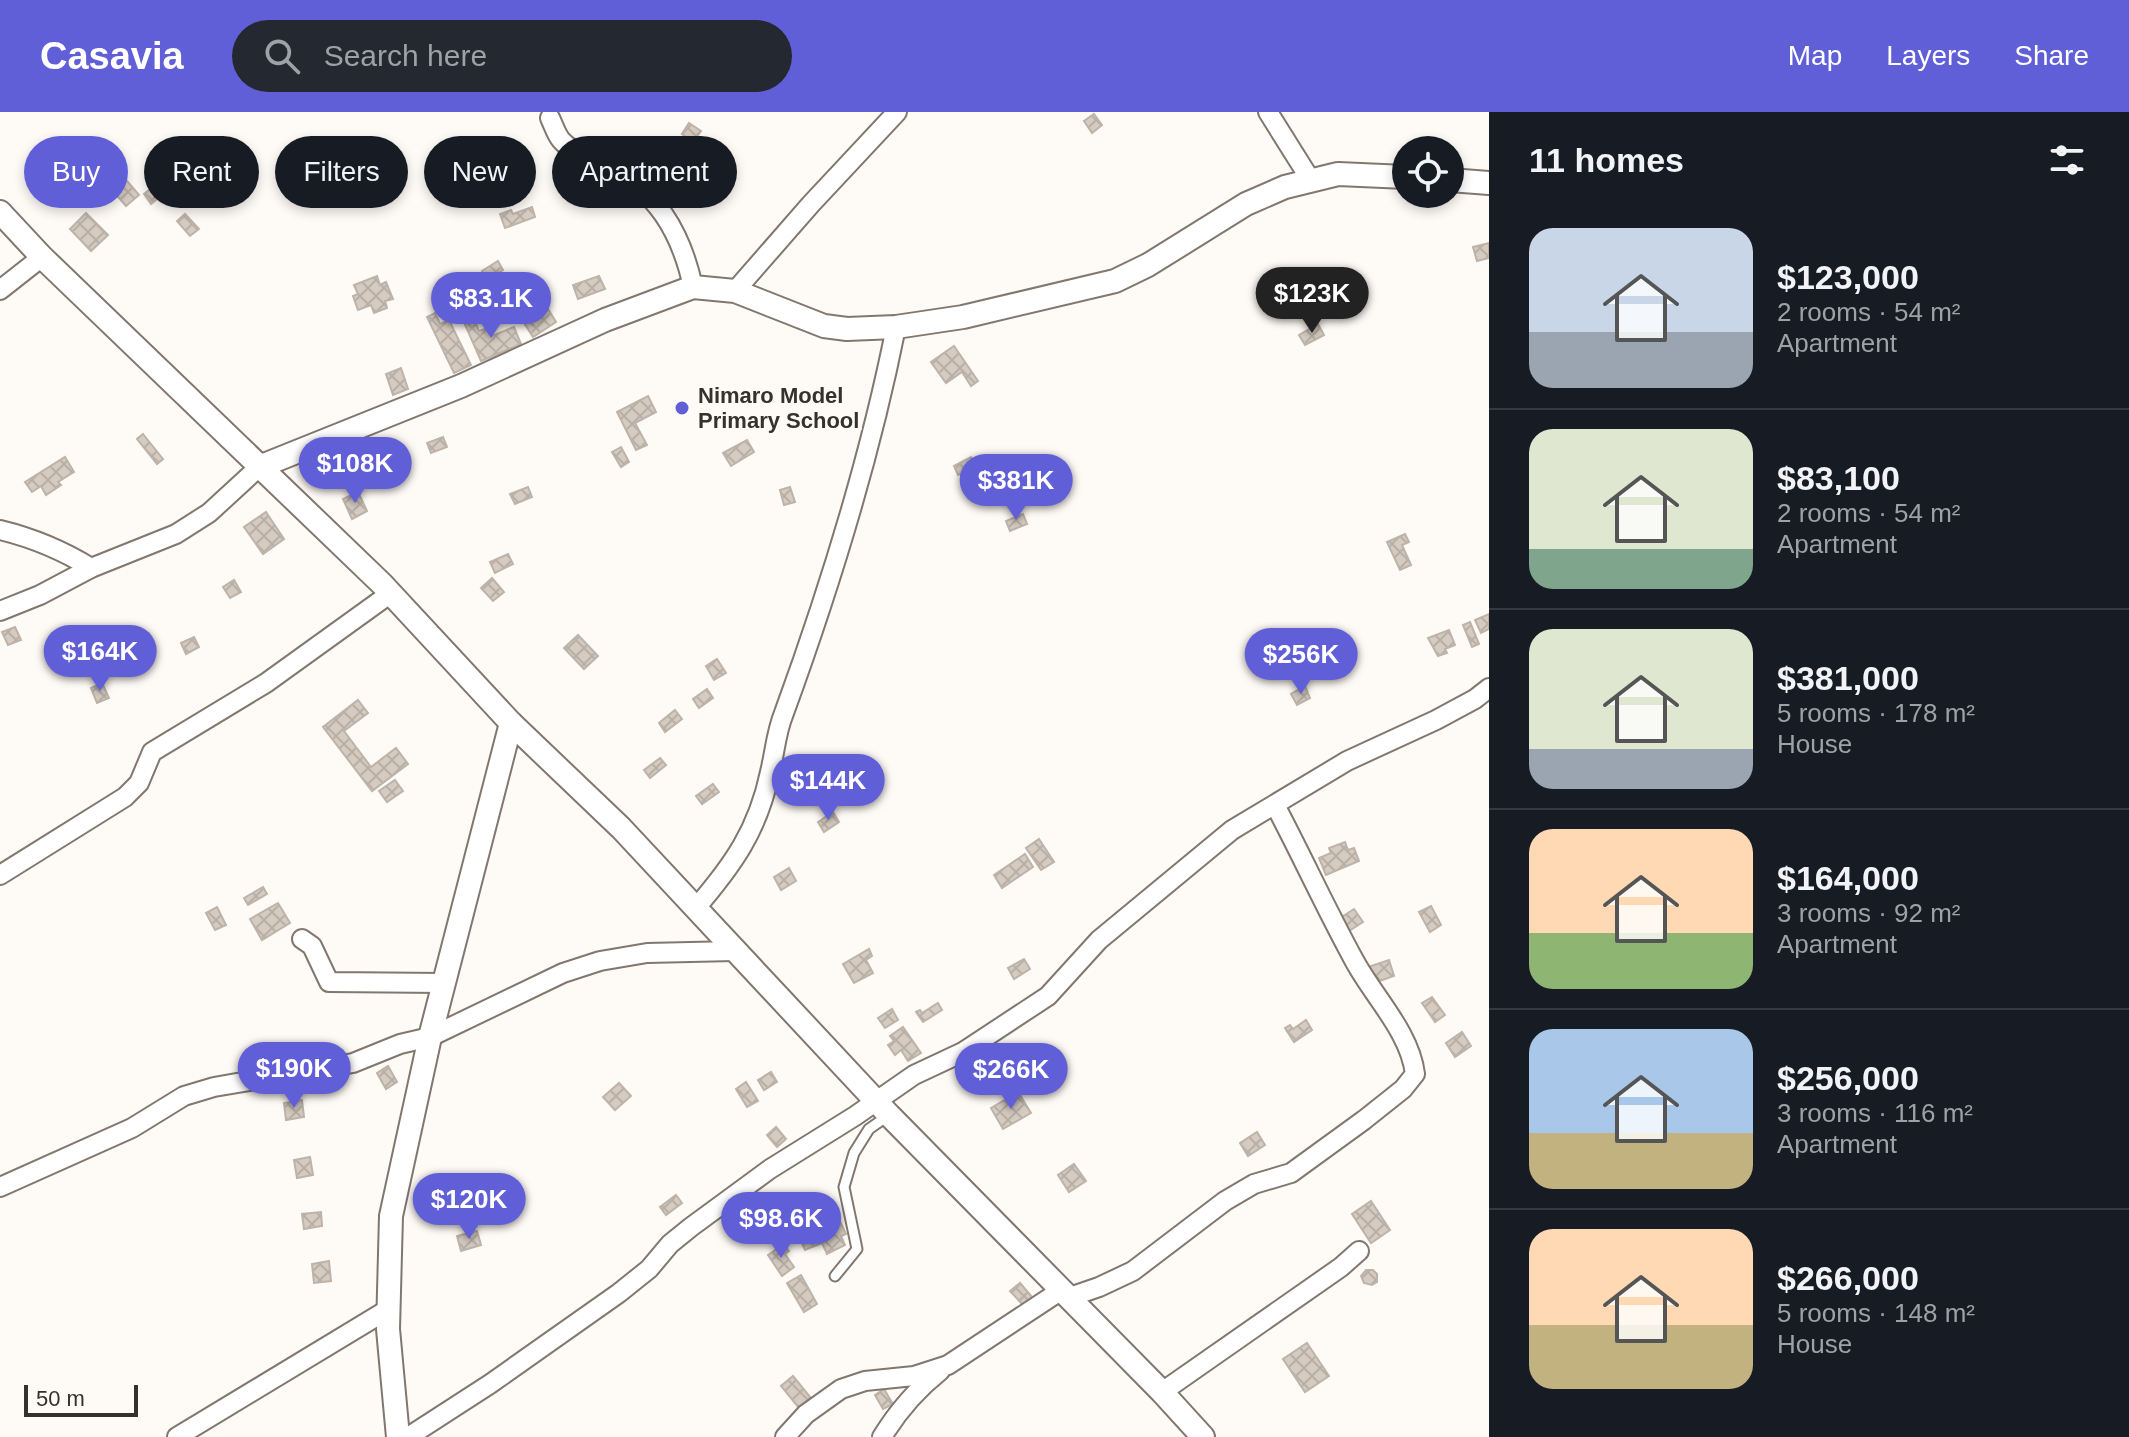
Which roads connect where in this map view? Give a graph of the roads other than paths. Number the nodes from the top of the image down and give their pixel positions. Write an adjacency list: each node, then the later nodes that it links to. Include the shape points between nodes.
1 (897, 112): 12 (street)
2 (1268, 112): 5 (street)
3 (550, 118): 10 (street, via 561,141 650,194 687,260)
4 (1392, 176): 5 (street)
5 (1310, 179): 13 (street, via 1246,204 1115,281)
6 (1464, 181): 7 (street)
7 (1489, 183)
8 (0, 212): 9 (street)
9 (42, 257): 11 (street); 14 (street)
10 (693, 287): 12 (street); 14 (street)
11 (0, 290)
12 (735, 291): 13 (street, via 824,326)
13 (896, 327): 23 (street, via 861,480 776,734 760,808 729,870)
14 (259, 467): 16 (street, via 209,513 176,534); 17 (street)
15 (0, 530): 16 (street, via 31,538)
16 (91, 568): 18 (street)
17 (391, 593): 20 (street); 22 (street, via 266,683 152,752 139,783 125,797)
18 (0, 611)
19 (1489, 688): 21 (street, via 1436,720 1347,761)
20 (511, 723): 23 (street, via 621,828); 26 (street)
21 (1275, 805): 28 (street, via 1232,830 1099,940 1048,996 963,1052 914,1075); 32 (street, via 1353,959 1402,1036 1415,1074 1403,1089 1291,1173 1254,1184 1225,1201 1133,1271 1099,1287)
22 (0, 875)
23 (695, 909): 25 (street)
24 (302, 939): 26 (street, via 312,946 329,982)
25 (734, 951): 27 (street, via 647,953 600,961 563,973); 28 (street)
26 (444, 983): 27 (street)
27 (430, 1037): 29 (street, via 353,1063 184,1096 132,1128); 33 (street, via 391,1216)
28 (883, 1107): 31 (lane, via 854,1153 844,1187 857,1249); 32 (street); 38 (street, via 770,1169 670,1244 619,1293)
29 (0, 1187)
30 (1359, 1251): 35 (street)
31 (835, 1276)
32 (1064, 1294): 34 (street); 35 (street)
33 (387, 1310): 36 (street); 37 (street)
34 (948, 1365): 39 (street, via 841,1389); 40 (street, via 921,1386)
35 (1162, 1392): 41 (street)
36 (177, 1437)
37 (398, 1437)
38 (408, 1437)
39 (785, 1437)
40 (882, 1437)
41 (1203, 1437)

